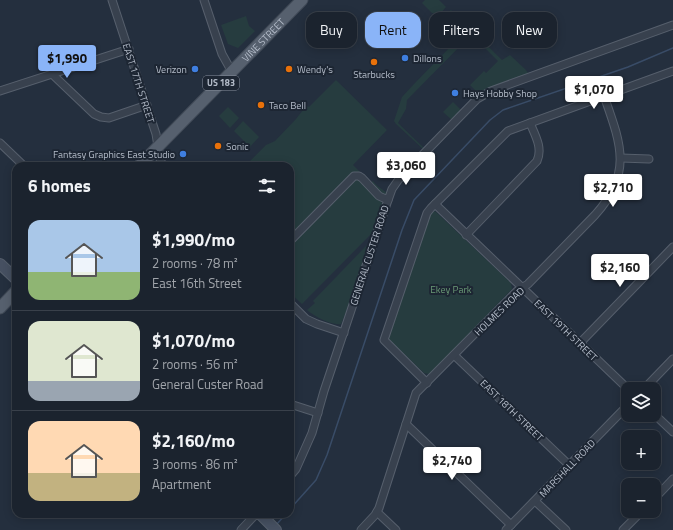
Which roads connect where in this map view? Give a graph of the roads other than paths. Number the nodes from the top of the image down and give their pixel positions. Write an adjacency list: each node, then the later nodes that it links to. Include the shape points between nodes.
1 (112, 0): 5 (street, EAST 17TH STREET)
2 (204, 0): 7 (street, via 222,54)
3 (300, 1): 7 (main road, VINE STREET / US 183)
4 (673, 25): 20 (street, GENERAL CUSTER ROAD, via 491,91 477,99 399,179)
5 (128, 49): 8 (street); 11 (street, EAST 17TH STREET)
6 (673, 70): 10 (street)
7 (232, 72): 14 (main road, VINE STREET / US 183)
8 (52, 74): 9 (street); 11 (street, via 94,114 101,117 108,118)
9 (0, 91)
10 (604, 96): 12 (street); 15 (street, HOLMES ROAD, via 618,134)
11 (147, 106): 14 (street, EAST 17TH STREET)
12 (530, 122): 21 (street, via 508,131); 22 (street, via 539,147 537,161)
13 (0, 143): 17 (street)
14 (159, 146): 18 (main road, VINE STREET / US 183); 19 (street, EAST 17TH STREET)
15 (621, 158): 16 (street); 27 (street, HOLMES ROAD, via 614,189 603,206)
16 (649, 159)
17 (20, 162)
18 (144, 162)
19 (161, 162)
20 (388, 200): 23 (street, via 379,196 362,178 354,176); 31 (street, GENERAL CUSTER ROAD)
21 (435, 204): 22 (street, EAST 19TH STREET); 37 (street, via 427,213 384,340)
22 (466, 235): 27 (street, EAST 19TH STREET)
23 (294, 237)
24 (673, 247): 32 (street)
25 (0, 264): 26 (street)
26 (12, 275)
27 (522, 288): 32 (street, EAST 19TH STREET); 33 (street, HOLMES ROAD)
28 (12, 296): 30 (main road)
29 (294, 307): 31 (street, via 306,319)
30 (0, 308)
31 (344, 333): 40 (street, GENERAL CUSTER ROAD)
32 (580, 342): 35 (street, EAST 19TH STREET)
33 (454, 355): 37 (street, HOLMES ROAD); 44 (street, EAST 18TH STREET)
34 (673, 359): 36 (street)
35 (621, 382)
36 (651, 382)
37 (427, 383): 42 (street, HOLMES ROAD, via 416,393)
38 (294, 405): 40 (street)
39 (621, 412): 44 (street, MARSHALL ROAD)
40 (318, 413): 45 (street, GENERAL CUSTER ROAD)
41 (661, 421): 43 (street)
42 (406, 424): 49 (street, HOLMES ROAD); 53 (street)
43 (673, 432)
44 (570, 465): 48 (street, MARSHALL ROAD)
45 (294, 471)
46 (673, 479): 47 (street)
47 (661, 492)
48 (535, 501): 53 (street, MARSHALL ROAD); 58 (street)
49 (377, 512): 56 (street, HOLMES ROAD); 57 (street)
50 (252, 518): 54 (street)
51 (264, 518): 55 (street)
52 (635, 518): 59 (street)
53 (509, 527)
54 (242, 530)
55 (276, 530)
56 (362, 530)
57 (396, 530)
58 (566, 530)
59 (623, 530)

